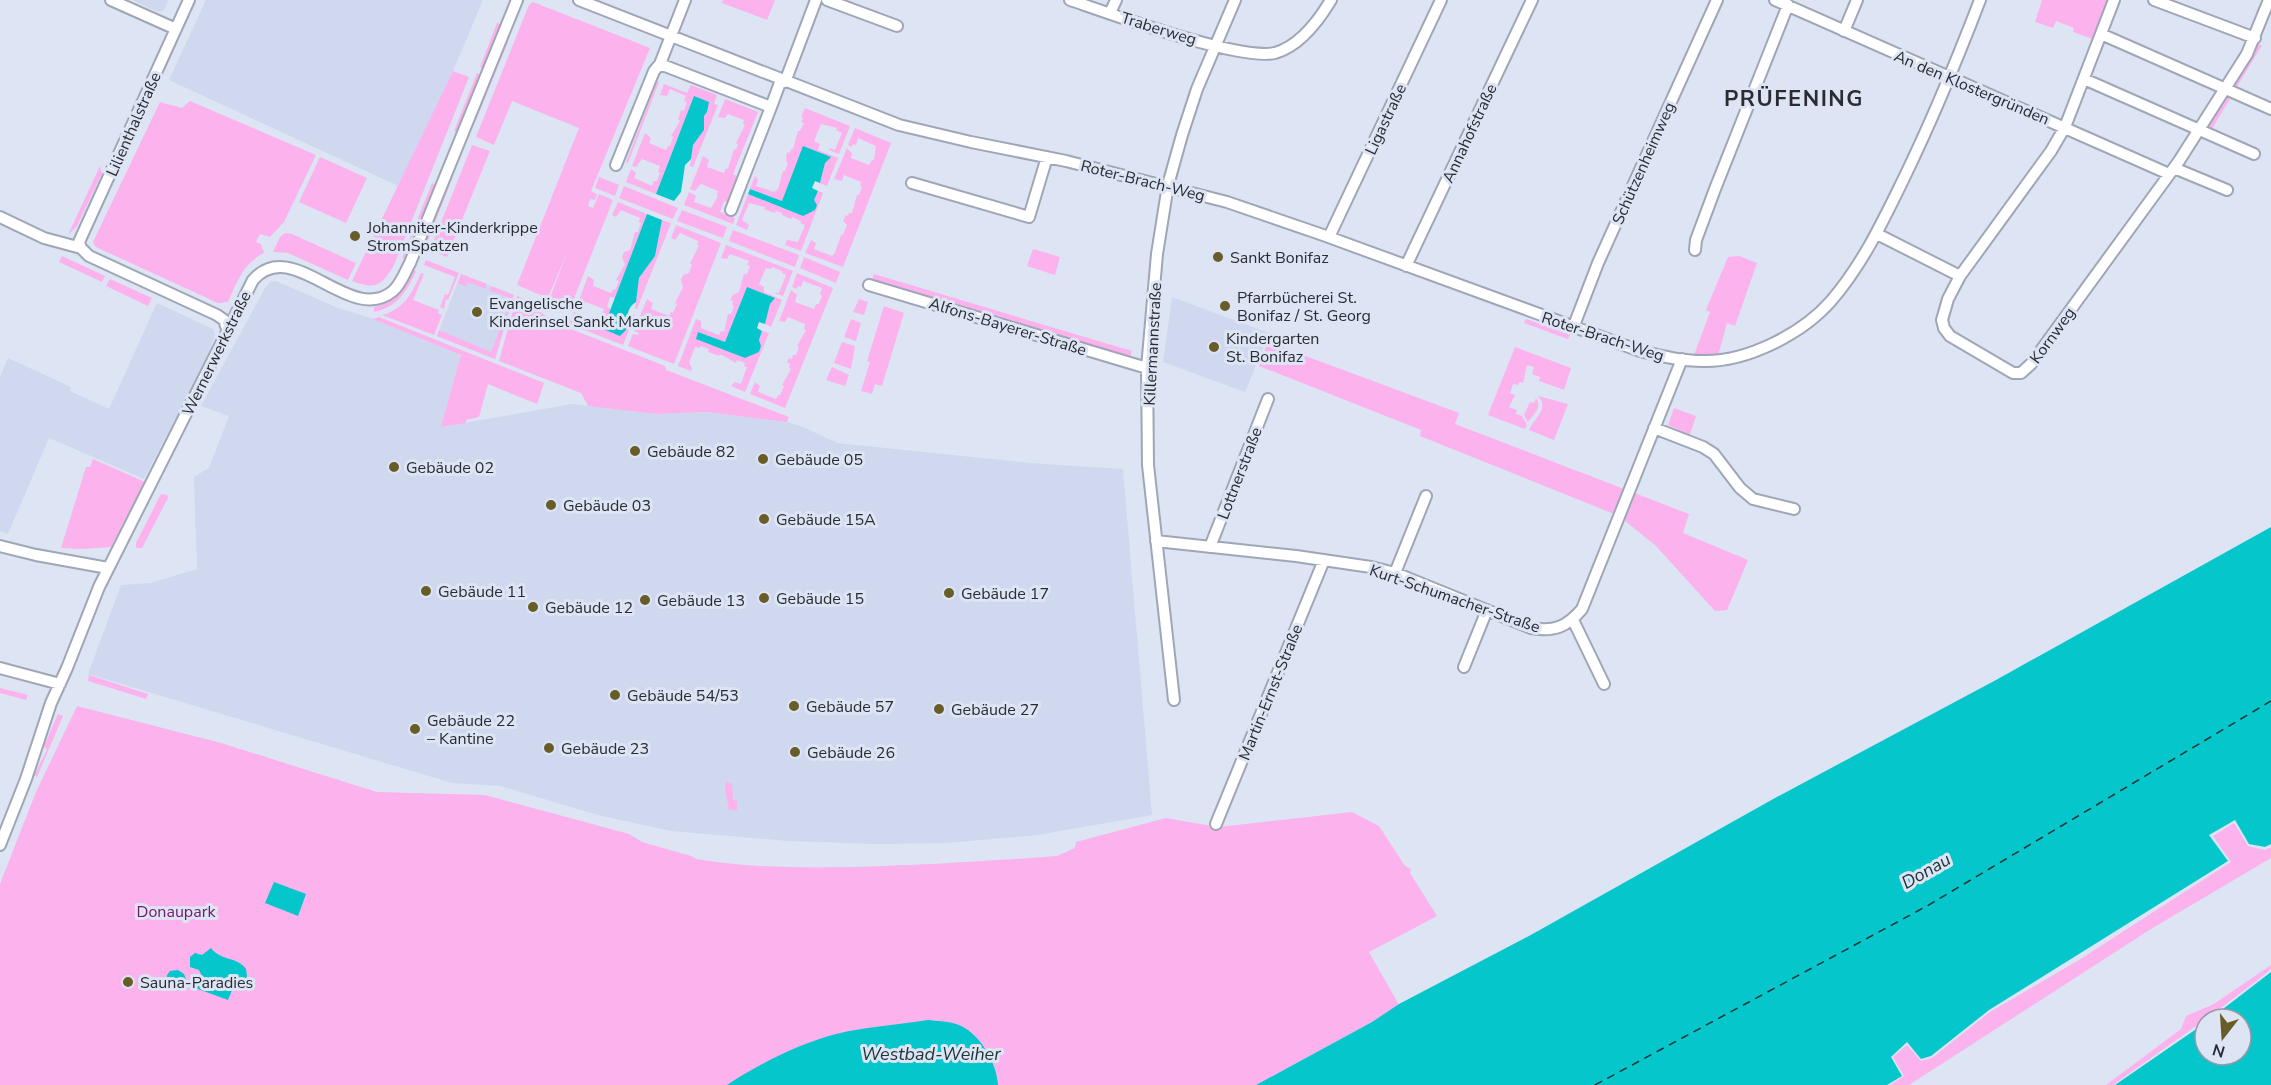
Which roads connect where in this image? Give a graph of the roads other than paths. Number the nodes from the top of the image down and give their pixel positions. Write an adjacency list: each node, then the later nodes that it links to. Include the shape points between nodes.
1 (111, 0): 24 (street)
2 (189, 0): 24 (street, Lilienthalstraße)
3 (579, 0): 27 (street, Roter-Brach-Weg)
4 (685, 0): 27 (street)
5 (816, 0): 33 (street)
6 (827, 0): 23 (street)
7 (1070, 0): 22 (street, Traberweg)
8 (1116, 0): 22 (street)
9 (1235, 0): 29 (street, Killermannstraße)
10 (1331, 0): 29 (street, Traberweg, via 1290,47 1261,54)
11 (1441, 0): 49 (street, Ligastraße)
12 (1532, 0): 52 (street, Annahofstraße)
13 (1717, 0): 55 (street, Schützenheimweg, via 1598,263)
14 (1776, 0): 21 (street, An den Klostergründen)
15 (1857, 0): 25 (street)
16 (1980, 0): 31 (street, Roter-Brach-Weg)
17 (2114, 0): 26 (street, Kornweg)
18 (2154, 0): 28 (street)
19 (2269, 0): 28 (street)
20 (515, 2): 56 (street, Wernerwerkstraße, via 410,263 395,289 364,299 293,269 271,267 253,280)
21 (1788, 6): 25 (street, An den Klostergründen); 51 (street, via 1715,189)
22 (1110, 13): 29 (street, Traberweg)
23 (897, 26)
24 (176, 29): 50 (street, Lilienthalstraße, via 79,242)
25 (1844, 31): 31 (street, An den Klostergründen)
26 (2101, 34): 32 (street, Kornweg); 34 (street)
27 (670, 37): 30 (street); 33 (street, Roter-Brach-Weg)
28 (2255, 38): 34 (street)
29 (1215, 45): 44 (street, Killermannstraße, via 1197,89)
30 (660, 64): 35 (street); 41 (street)
31 (1950, 76): 37 (street, An den Klostergründen); 48 (street, Roter-Brach-Weg)
32 (2084, 79): 37 (street, Kornweg); 38 (street)
33 (783, 81): 35 (street); 40 (street, Roter-Brach-Weg, via 899,125)
34 (2225, 89): 36 (street); 38 (street)
35 (771, 107): 46 (street)
36 (2271, 109)
37 (2066, 127): 42 (street, An den Klostergründen); 53 (street, Kornweg)
38 (2199, 130): 39 (street); 42 (street)
39 (2254, 154)
40 (1047, 157): 43 (street, via 1029,217); 44 (street, Roter-Brach-Weg)
41 (616, 165)
42 (2171, 171): 45 (street, An den Klostergründen); 53 (street, Kornweg, via 2021,373 2013,373 1950,336 1944,328 1944,310)
43 (912, 183)
44 (1168, 185): 49 (street, Roter-Brach-Weg); 58 (street, Killermannstraße, via 1157,254)
45 (2227, 190)
46 (731, 210)
47 (0, 217): 50 (street, via 44,238)
48 (1877, 234): 53 (street); 57 (street, Roter-Brach-Weg, via 1830,302 1796,331 1752,352 1705,361)
49 (1329, 237): 52 (street, Roter-Brach-Weg)
50 (81, 248): 56 (street, via 89,256 217,315 224,320)
51 (1695, 250)
52 (1406, 266): 55 (street, Roter-Brach-Weg)
53 (1960, 276)
54 (869, 285): 58 (street, Alfons-Bayerer-Straße)
55 (1573, 328): 57 (street, Roter-Brach-Weg, via 1640,351)
56 (228, 332): 67 (street, Wernerwerkstraße)
57 (1682, 359): 60 (street)
58 (1147, 368): 63 (street, Killermannstraße, via 1148,465)
59 (1268, 399): 65 (street, Lottnerstraße)
60 (1654, 428): 62 (street, via 1714,454 1753,499); 70 (street, via 1582,609)
61 (1426, 496): 68 (street)
62 (1794, 510)
63 (1156, 541): 65 (street, Kurt-Schumacher-Straße); 75 (street, Killermannstraße)
64 (0, 546): 67 (street)
65 (1210, 547): 66 (street, Kurt-Schumacher-Straße)
66 (1324, 560): 68 (street, Kurt-Schumacher-Straße); 76 (street, Martin-Ernst-Straße)
67 (108, 568): 73 (street, Wernerwerkstraße)
68 (1395, 573): 69 (street, Kurt-Schumacher-Straße)
69 (1487, 610): 70 (street, Kurt-Schumacher-Straße, via 1543,630); 71 (street)
70 (1573, 620): 74 (street)
71 (1464, 667)
72 (0, 668): 73 (street)
73 (60, 684): 77 (street, Wernerwerkstraße)
74 (1604, 684)
75 (1174, 700)
76 (1216, 824)
77 (0, 845)

